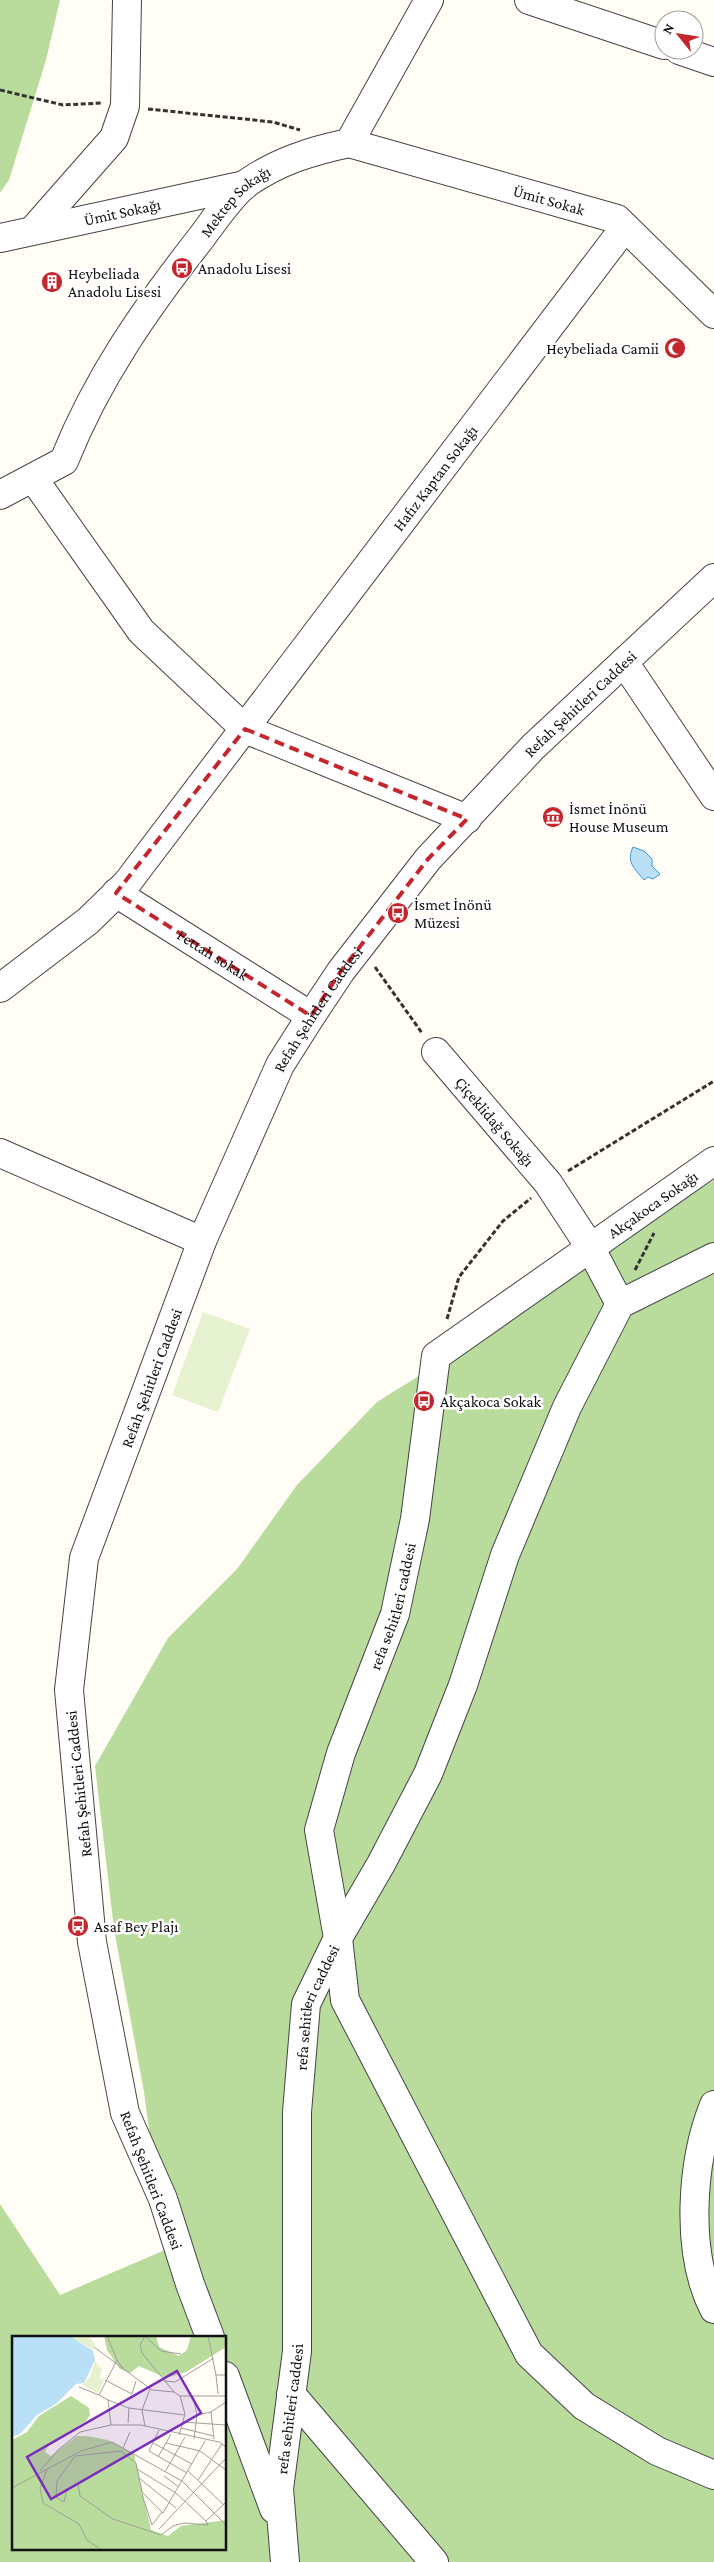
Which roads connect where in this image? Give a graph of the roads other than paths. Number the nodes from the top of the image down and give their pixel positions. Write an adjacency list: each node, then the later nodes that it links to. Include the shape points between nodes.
1 (127, 0): 8 (street, via 125,106 114,138)
2 (429, 0): 5 (street)
3 (529, 0): 4 (street)
4 (654, 42)
5 (349, 143): 6 (street, Mektep Sokağı, via 315,150 276,164); 7 (street, Ümit Sokak, via 617,219)
6 (245, 185): 8 (street, Ümit Sokağı); 11 (street, Mektep Sokağı, via 152,301 112,362 76,430 64,461)
7 (625, 227): 10 (street, Ümit Sokak); 15 (street, Hafız Kaptan Sokağı)
8 (33, 230): 9 (street, Ümit Sokağı)
9 (0, 238)
10 (710, 302)
11 (33, 478): 12 (street, Mektep Sokağı); 15 (street, via 142,632)
12 (0, 495)
13 (714, 578): 14 (street, Refah Şehitleri Caddesi)
14 (624, 662): 16 (street); 17 (street, Refah Şehitleri Caddesi, via 533,747)
15 (245, 729): 17 (street); 18 (street, Hafız Kaptan Sokağı)
16 (714, 796)
17 (467, 819): 20 (street, Refah Şehitleri Caddesi, via 428,859)
18 (116, 892): 19 (street, Hafız Kaptan Sokağı, via 88,921); 20 (street, Fettah sokak)
19 (0, 988)
20 (311, 1016): 24 (street, Refah Şehitleri Caddesi, via 280,1065)
21 (436, 1052): 25 (street, Çiçeklidağ Sokağı, via 548,1183)
22 (0, 1153): 24 (street)
23 (714, 1161): 25 (street, Akçakoca Sokağı)
24 (202, 1242): 32 (street, Refah Şehitleri Caddesi, via 84,1558 68,1690 92,1942 125,2113 163,2199)
25 (590, 1247): 27 (street, Çiçeklidağ Sokağı); 28 (street, Akçakoca Sokağı)
26 (714, 1257): 27 (street)
27 (620, 1304): 29 (street, via 567,1407 505,1556 463,1685 428,1774)
28 (436, 1356): 29 (street, refa sehitleri caddesi, via 416,1519 395,1614 341,1754 319,1830)
29 (338, 1938): 34 (street, refa sehitleri caddesi, via 306,2004 297,2112 297,2351); 35 (street, via 345,2000 528,2354 584,2406 657,2451)
30 (714, 2105): 31 (street, via 704,2131 694,2203 705,2292)
31 (714, 2309)
32 (210, 2336)
33 (226, 2379): 36 (street)
34 (291, 2394): 36 (street, refa sehitleri caddesi, via 279,2489); 38 (street)
35 (714, 2475)
36 (282, 2529): 37 (street)
37 (285, 2562)
38 (434, 2562)

